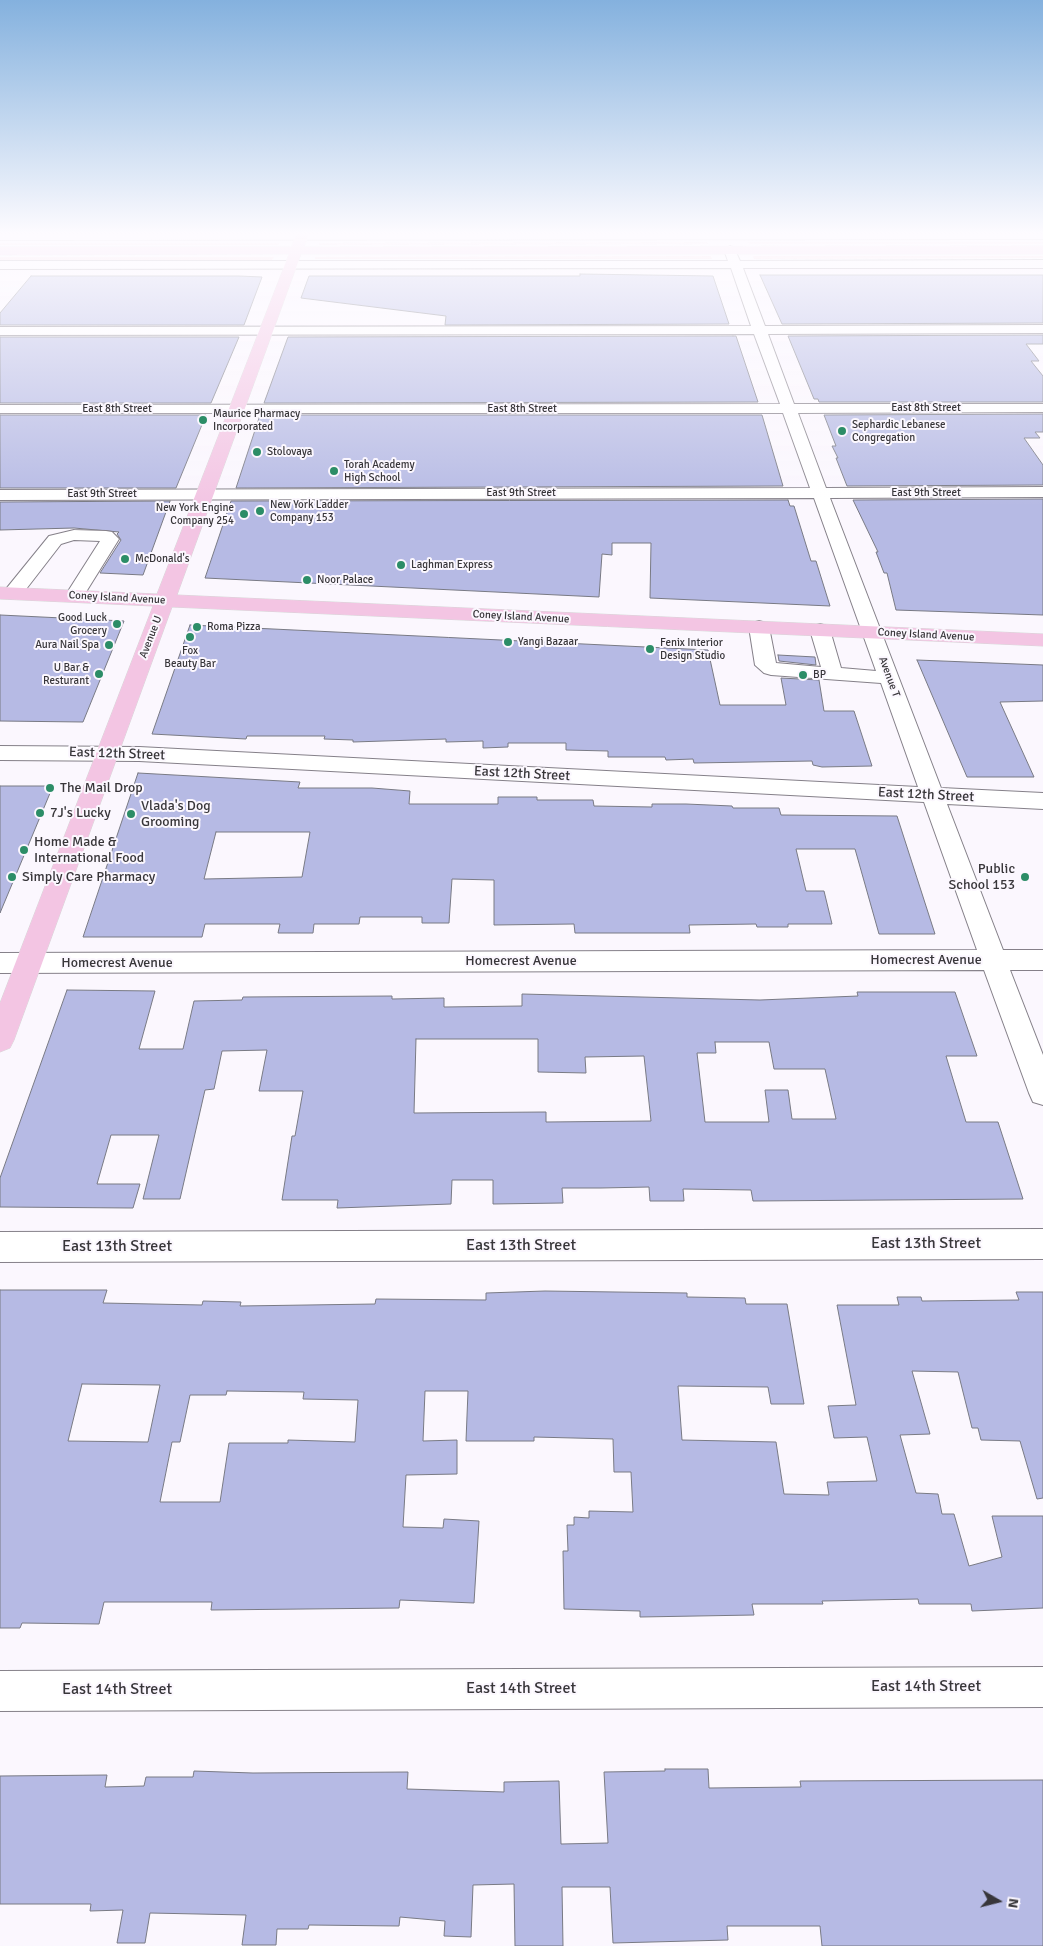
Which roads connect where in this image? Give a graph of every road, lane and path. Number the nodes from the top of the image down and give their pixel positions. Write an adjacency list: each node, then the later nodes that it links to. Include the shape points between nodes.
1 (269, 325): 5 (main road, Avenue U)
2 (758, 325): 3 (street, Avenue T)
3 (760, 329): 4 (street); 5 (street); 7 (street, Avenue T)
4 (1043, 329)
5 (267, 330): 6 (street); 10 (main road, Avenue U)
6 (0, 331)
7 (789, 408): 8 (street, East 8th Street); 10 (street, East 8th Street); 12 (street, Avenue T)
8 (1043, 408)
9 (0, 409): 10 (street, East 8th Street)
10 (237, 409): 13 (main road, Avenue U)
11 (1043, 492): 12 (street, East 9th Street)
12 (820, 493): 13 (street, East 9th Street); 20 (street, Avenue T)
13 (205, 494): 14 (street, East 9th Street); 17 (main road, Avenue U)
14 (0, 495)
15 (6, 593): 16 (main road, Coney Island Avenue); 16 (street, via 54,540 74,535 106,536 110,539)
16 (74, 596): 17 (main road, Coney Island Avenue)
17 (165, 600): 18 (main road, Coney Island Avenue); 25 (main road, Avenue U)
18 (759, 627): 19 (main road, Coney Island Avenue); 22 (street, via 765,665 771,669)
19 (820, 630): 20 (main road, Coney Island Avenue); 22 (street)
20 (872, 632): 21 (main road, Coney Island Avenue); 23 (street, Avenue T)
21 (1043, 640)
22 (833, 674): 23 (street)
23 (889, 678): 26 (street, Avenue T)
24 (0, 753): 25 (street, East 12th Street)
25 (108, 753): 26 (street, East 12th Street); 31 (main road, Avenue U)
26 (933, 796): 27 (street, East 12th Street); 28 (street, Avenue T)
27 (1043, 802)
28 (994, 960): 29 (street, Homecrest Avenue); 31 (street, Homecrest Avenue); 33 (street, Avenue T)
29 (1043, 960)
30 (0, 963): 31 (street, Homecrest Avenue)
31 (29, 963): 32 (main road, Avenue U)
32 (0, 1040)
33 (1043, 1093)
34 (1043, 1244): 35 (street, East 13th Street)
35 (0, 1247)
36 (1043, 1687): 37 (street, East 14th Street)
37 (0, 1691)

